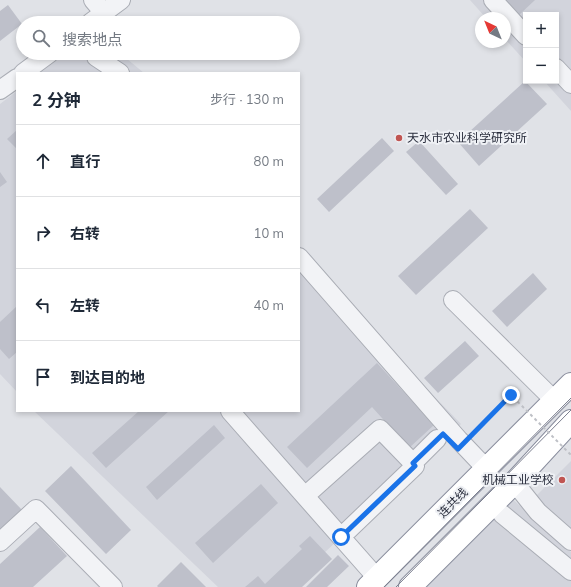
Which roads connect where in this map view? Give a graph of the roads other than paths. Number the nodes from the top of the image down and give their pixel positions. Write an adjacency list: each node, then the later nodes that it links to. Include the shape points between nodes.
1 (121, 0): 3 (street)
2 (493, 0): 4 (street)
3 (96, 12)
4 (523, 33)
5 (41, 60): 8 (street)
6 (100, 60): 9 (street)
7 (559, 71): 11 (street)
8 (24, 72)
9 (118, 72)
10 (16, 79): 12 (street)
11 (571, 84)
12 (0, 90)
13 (300, 258): 21 (street, via 459,440 478,460)
14 (453, 300): 16 (street)
15 (571, 384): 16 (highway, 连共线)
16 (555, 401): 21 (highway, 连共线)
17 (231, 412): 23 (street)
18 (571, 421): 22 (highway)
19 (437, 439): 20 (street)
20 (413, 463): 23 (street, via 380,429); 25 (street, via 415,466)
21 (489, 467): 29 (highway, 连共线)
22 (513, 484): 26 (street, via 538,512); 31 (highway)
23 (305, 496): 25 (street)
24 (502, 514): 28 (street)
25 (341, 537): 29 (street)
26 (571, 541)
27 (0, 542): 30 (street, via 36,509)
28 (571, 571)
29 (373, 582)
30 (105, 585)
31 (410, 587)

